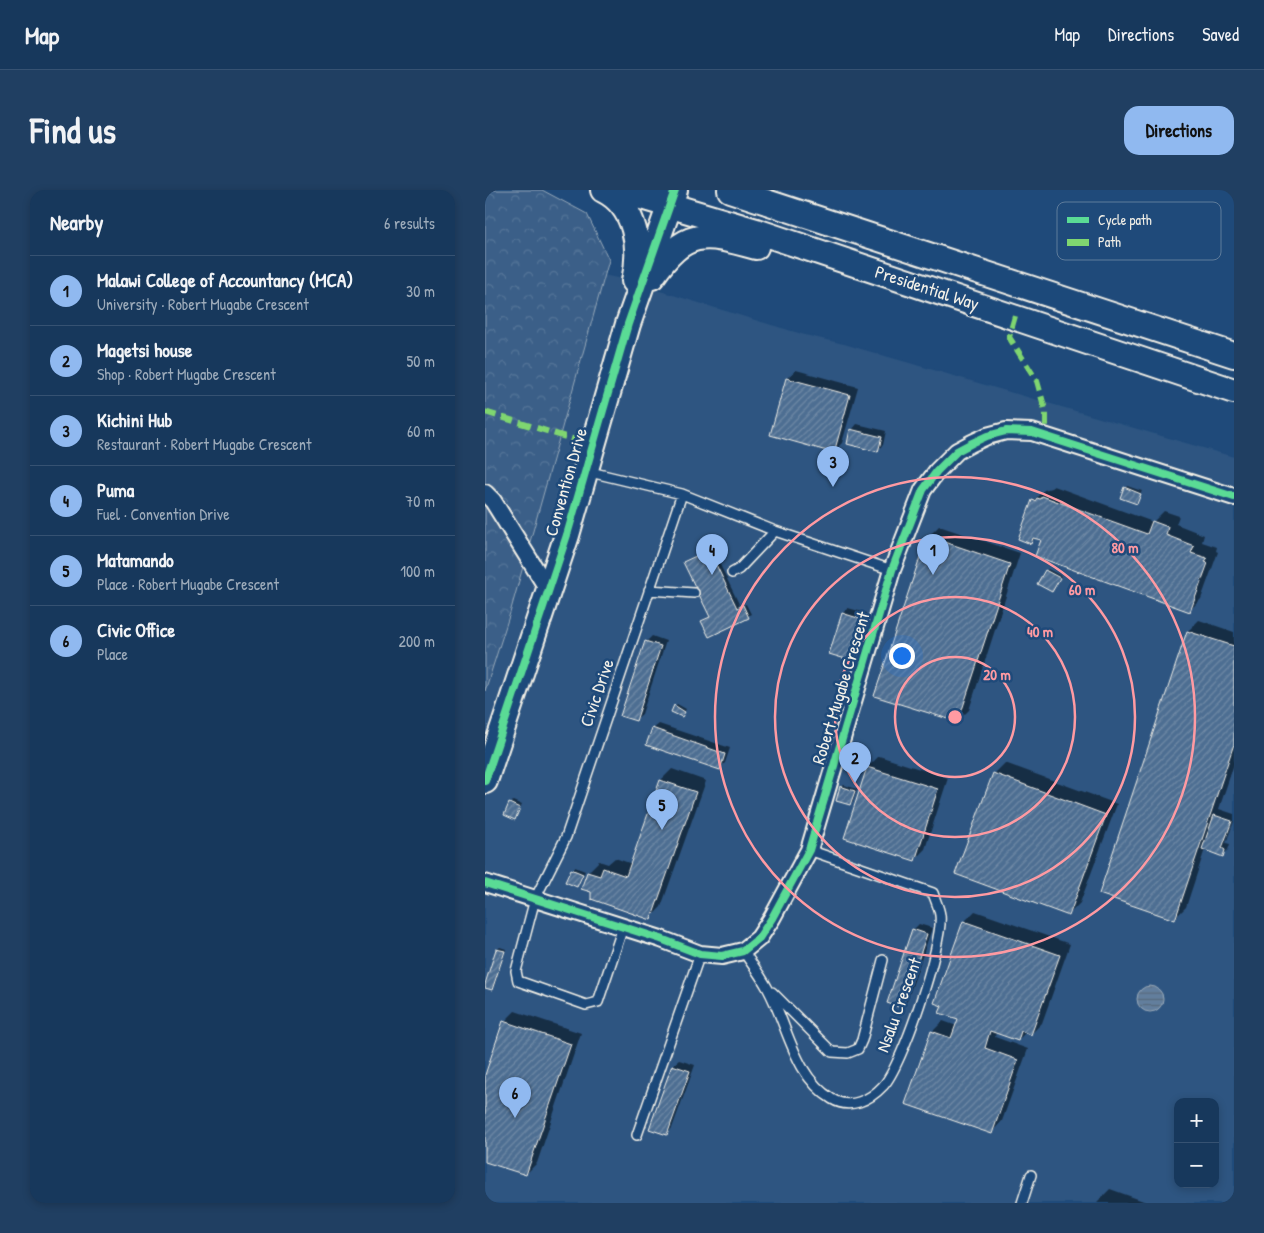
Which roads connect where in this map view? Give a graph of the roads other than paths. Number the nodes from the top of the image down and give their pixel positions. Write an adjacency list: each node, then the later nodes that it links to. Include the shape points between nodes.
1 (603, 190): 14 (main road, via 621,203 636,232 636,271 579,450)
2 (618, 190): 4 (main road, Presidential Way)
3 (734, 191): 7 (main road, Presidential Way)
4 (672, 198): 5 (main road, Presidential Way, via 757,231); 6 (main road, Convention Drive)
5 (977, 304): 6 (main road, via 877,287 775,253 709,237 693,239 669,253 652,277); 8 (main road, Presidential Way)
6 (628, 324): 9 (main road, Convention Drive)
7 (1234, 355)
8 (1234, 391)
9 (585, 471): 11 (lane); 14 (main road, Convention Drive)
10 (485, 493): 18 (street, via 493,500)
11 (682, 494): 13 (lane); 17 (lane, Civic Drive)
12 (1234, 497): 15 (street, Robert Mugabe Crescent, via 1032,432 1006,431 987,436 957,451 937,471 923,490)
13 (775, 531): 15 (lane); 16 (lane, via 739,569)
14 (567, 535): 18 (main road, Convention Drive)
15 (892, 570): 21 (street, Robert Mugabe Crescent)
16 (731, 573)
17 (649, 590): 19 (lane); 23 (lane, Civic Drive, via 566,837)
18 (549, 591): 20 (main road, Convention Drive)
19 (694, 593)
20 (485, 781)
21 (809, 850): 25 (street, Robert Mugabe Crescent, via 759,938); 28 (lane, Nsalu Crescent, via 933,893 941,915 939,937 921,1002 884,1085 861,1102 847,1105 833,1100 816,1087 804,1071)
22 (485, 883): 23 (street)
23 (535, 898): 24 (street); 24 (lane, Civic Drive, via 516,971 518,981 587,1005 598,1002)
24 (623, 927): 26 (street)
25 (743, 951): 26 (street, via 721,956); 28 (lane, Nsalu Crescent)
26 (700, 954): 29 (lane)
27 (883, 960): 28 (lane, via 862,1040 857,1049 847,1053 832,1052)
28 (768, 989)
29 (637, 1135)
30 (1031, 1175): 31 (lane)
31 (1022, 1203)

